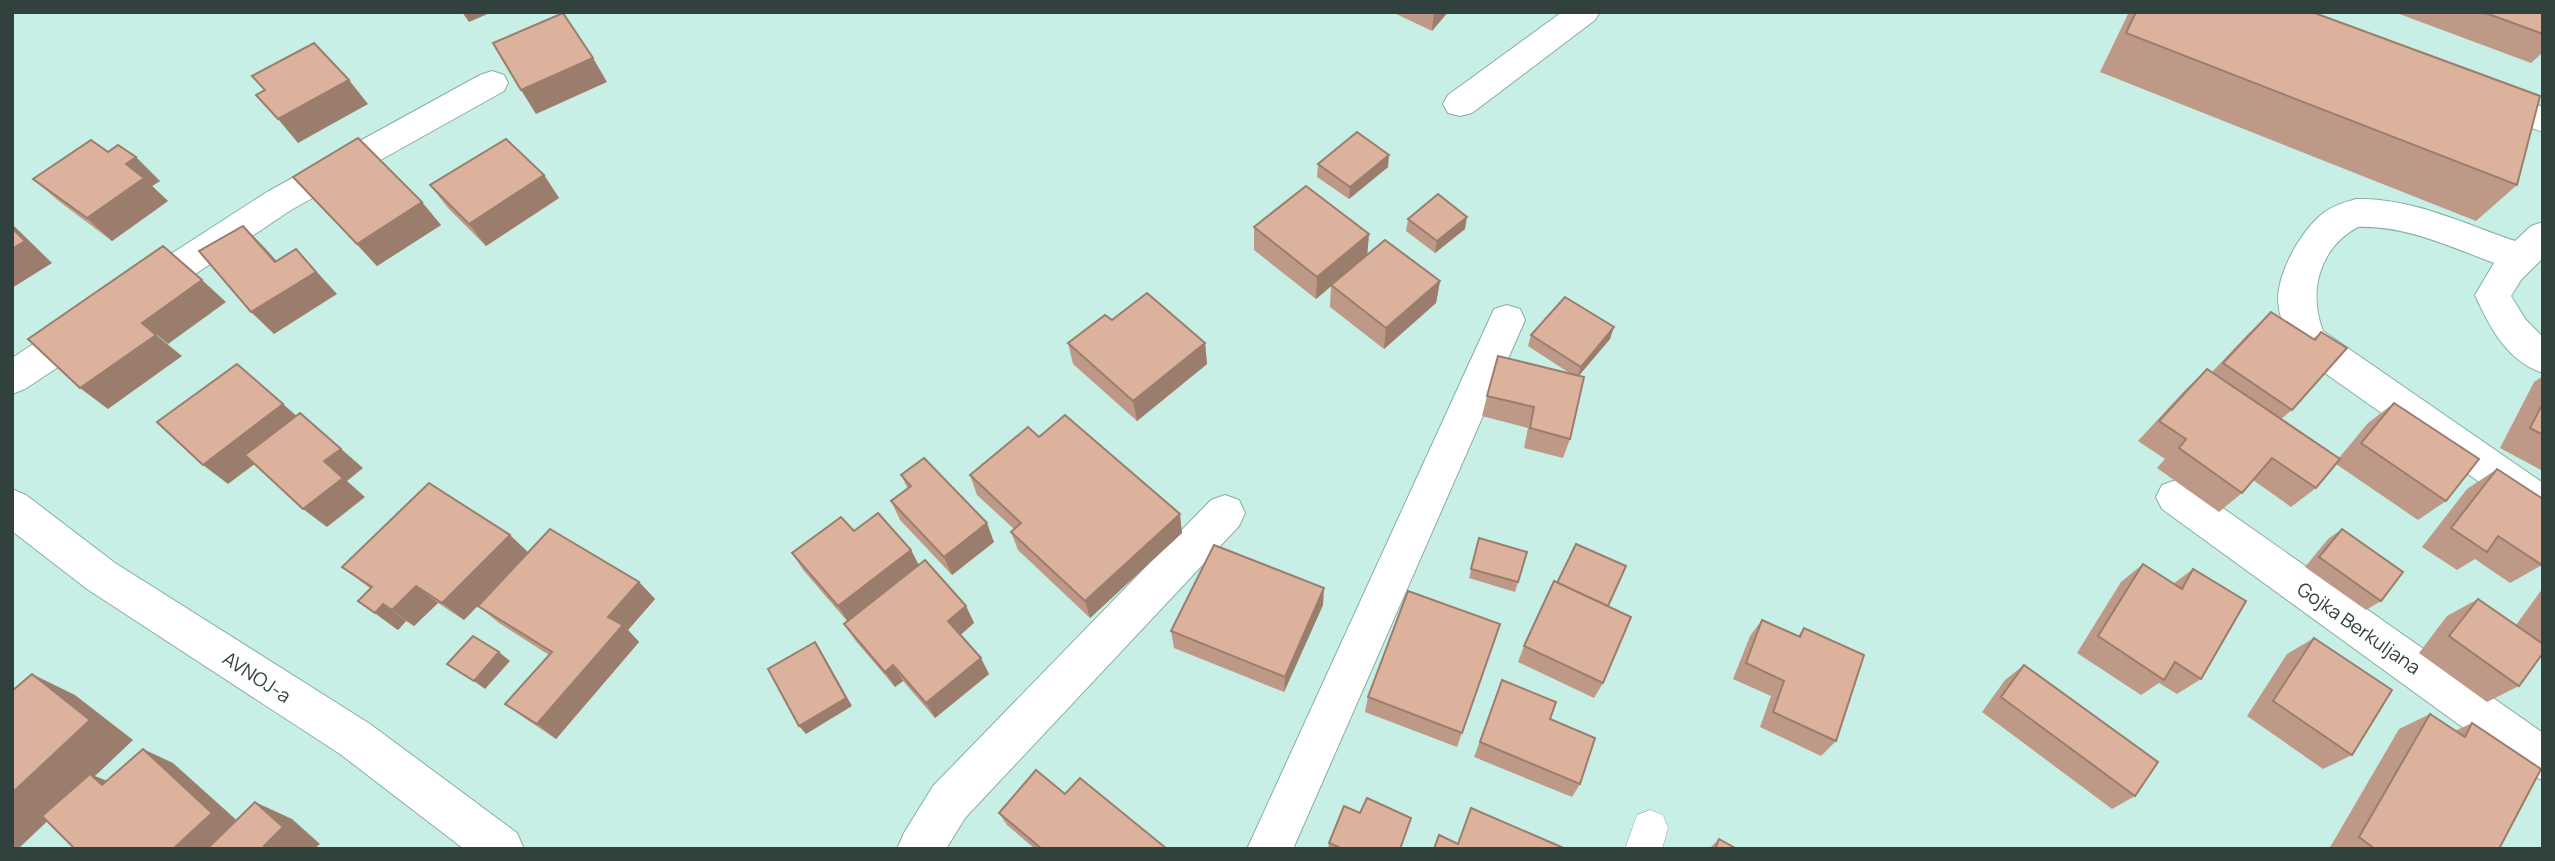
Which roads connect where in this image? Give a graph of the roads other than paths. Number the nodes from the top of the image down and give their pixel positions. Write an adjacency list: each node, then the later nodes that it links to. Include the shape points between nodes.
1 (1584, 12): 4 (street)
2 (492, 83): 9 (street, via 279,201)
3 (2453, 84): 5 (street)
4 (1460, 104)
5 (2543, 120)
6 (2532, 247): 8 (street, via 2508,270 2493,295 2503,319 2523,345); 11 (street, via 2391,214 2353,213 2332,224 2312,253 2296,286 2297,311 2308,341)
7 (1507, 320): 17 (street)
8 (2543, 358)
9 (12, 378)
10 (2175, 497): 14 (street, Gojka Berkuljana)
11 (2543, 505)
12 (12, 507): 15 (street, AVNOJ-a, via 101,576 355,739)
13 (1225, 513): 16 (street, via 949,802)
14 (2543, 759)
15 (501, 849)
16 (920, 849)
17 (1270, 849)

